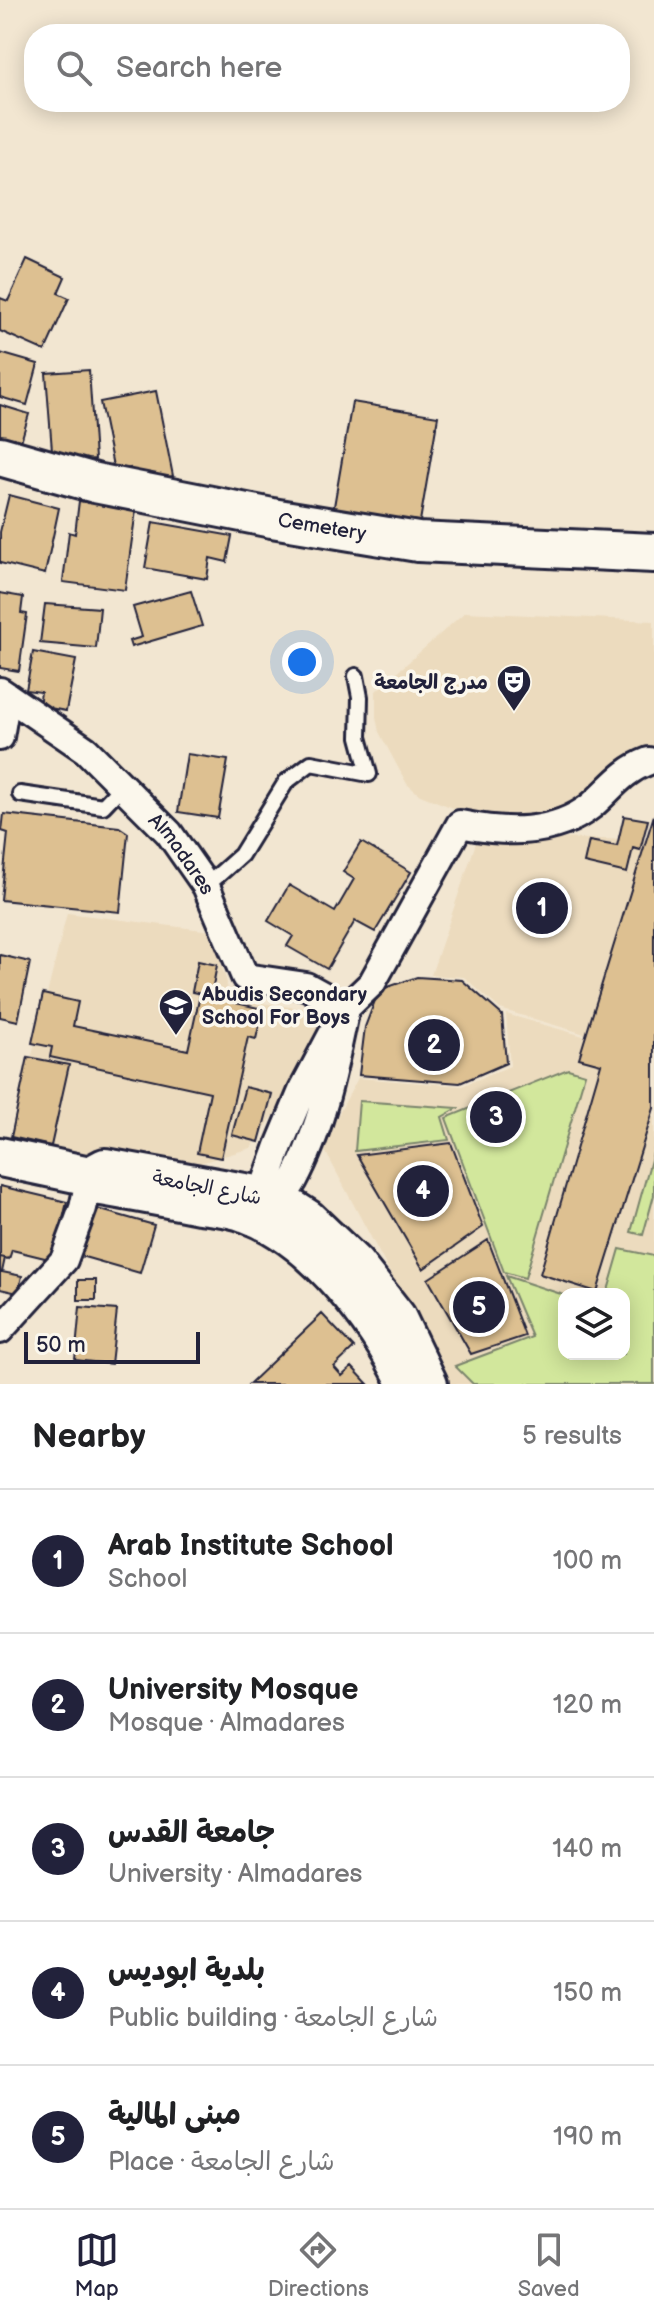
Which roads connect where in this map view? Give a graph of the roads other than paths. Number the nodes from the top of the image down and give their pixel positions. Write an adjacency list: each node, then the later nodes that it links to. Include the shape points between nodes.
1 (0, 456): 2 (main road, Cemetery, via 95,483 418,542)
2 (652, 553)
3 (356, 676): 9 (lane, via 359,737 369,774 311,763 286,782 241,855)
4 (4, 694): 5 (street); 7 (street, Almadares, via 86,750)
5 (0, 737)
6 (649, 761): 10 (street, via 630,768 578,815 546,827 497,831 460,824 372,983)
7 (123, 785): 8 (lane, via 103,806); 9 (street, Almadares, via 169,833)
8 (20, 794)
9 (206, 886): 10 (street, Almadares, via 245,977 306,986)
10 (346, 1008): 13 (street, via 334,1069 312,1136 293,1181)
11 (0, 1157): 12 (main road, شارع الجامعة)
12 (90, 1176): 13 (main road, شارع الجامعة, via 105,1168); 14 (street, via 64,1260)
13 (267, 1206): 15 (main road, شارع الجامعة, via 358,1304 394,1354); 16 (main road, شارع الجامعة, via 307,1219 355,1265 396,1317)
14 (0, 1330)
15 (408, 1384)
16 (428, 1384)

